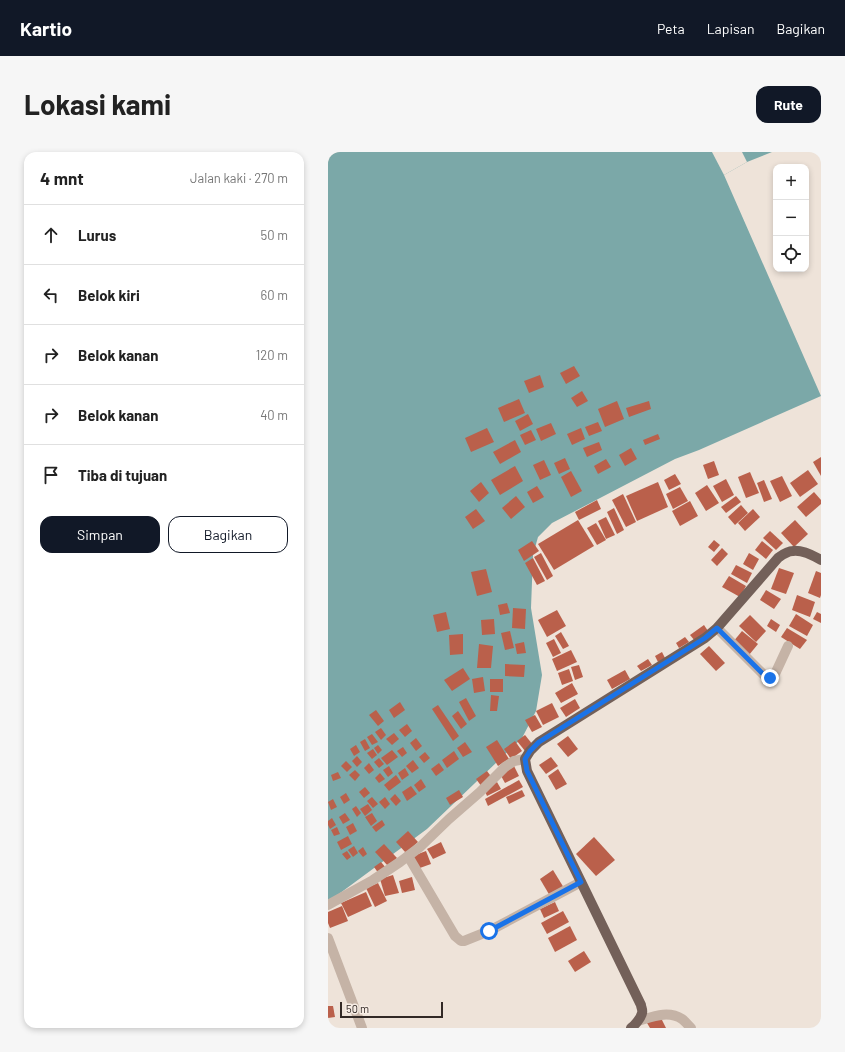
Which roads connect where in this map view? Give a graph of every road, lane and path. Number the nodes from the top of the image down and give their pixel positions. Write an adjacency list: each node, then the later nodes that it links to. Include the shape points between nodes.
1 (821, 560): 2 (main road, via 794,550 778,558)
2 (717, 628): 3 (street, via 770,678 775,674); 4 (main road, via 539,742)
3 (788, 646)
4 (525, 759): 5 (street, via 514,761 505,767); 6 (main road, via 527,771)
5 (408, 856): 6 (street, via 461,942 489,931); 7 (street, via 373,880)
6 (581, 882): 9 (main road, via 641,1005 642,1012)
7 (328, 905)
8 (328, 938): 10 (street)
9 (634, 1025): 11 (street, via 661,1014 682,1019)
10 (362, 1028)
11 (692, 1028)

